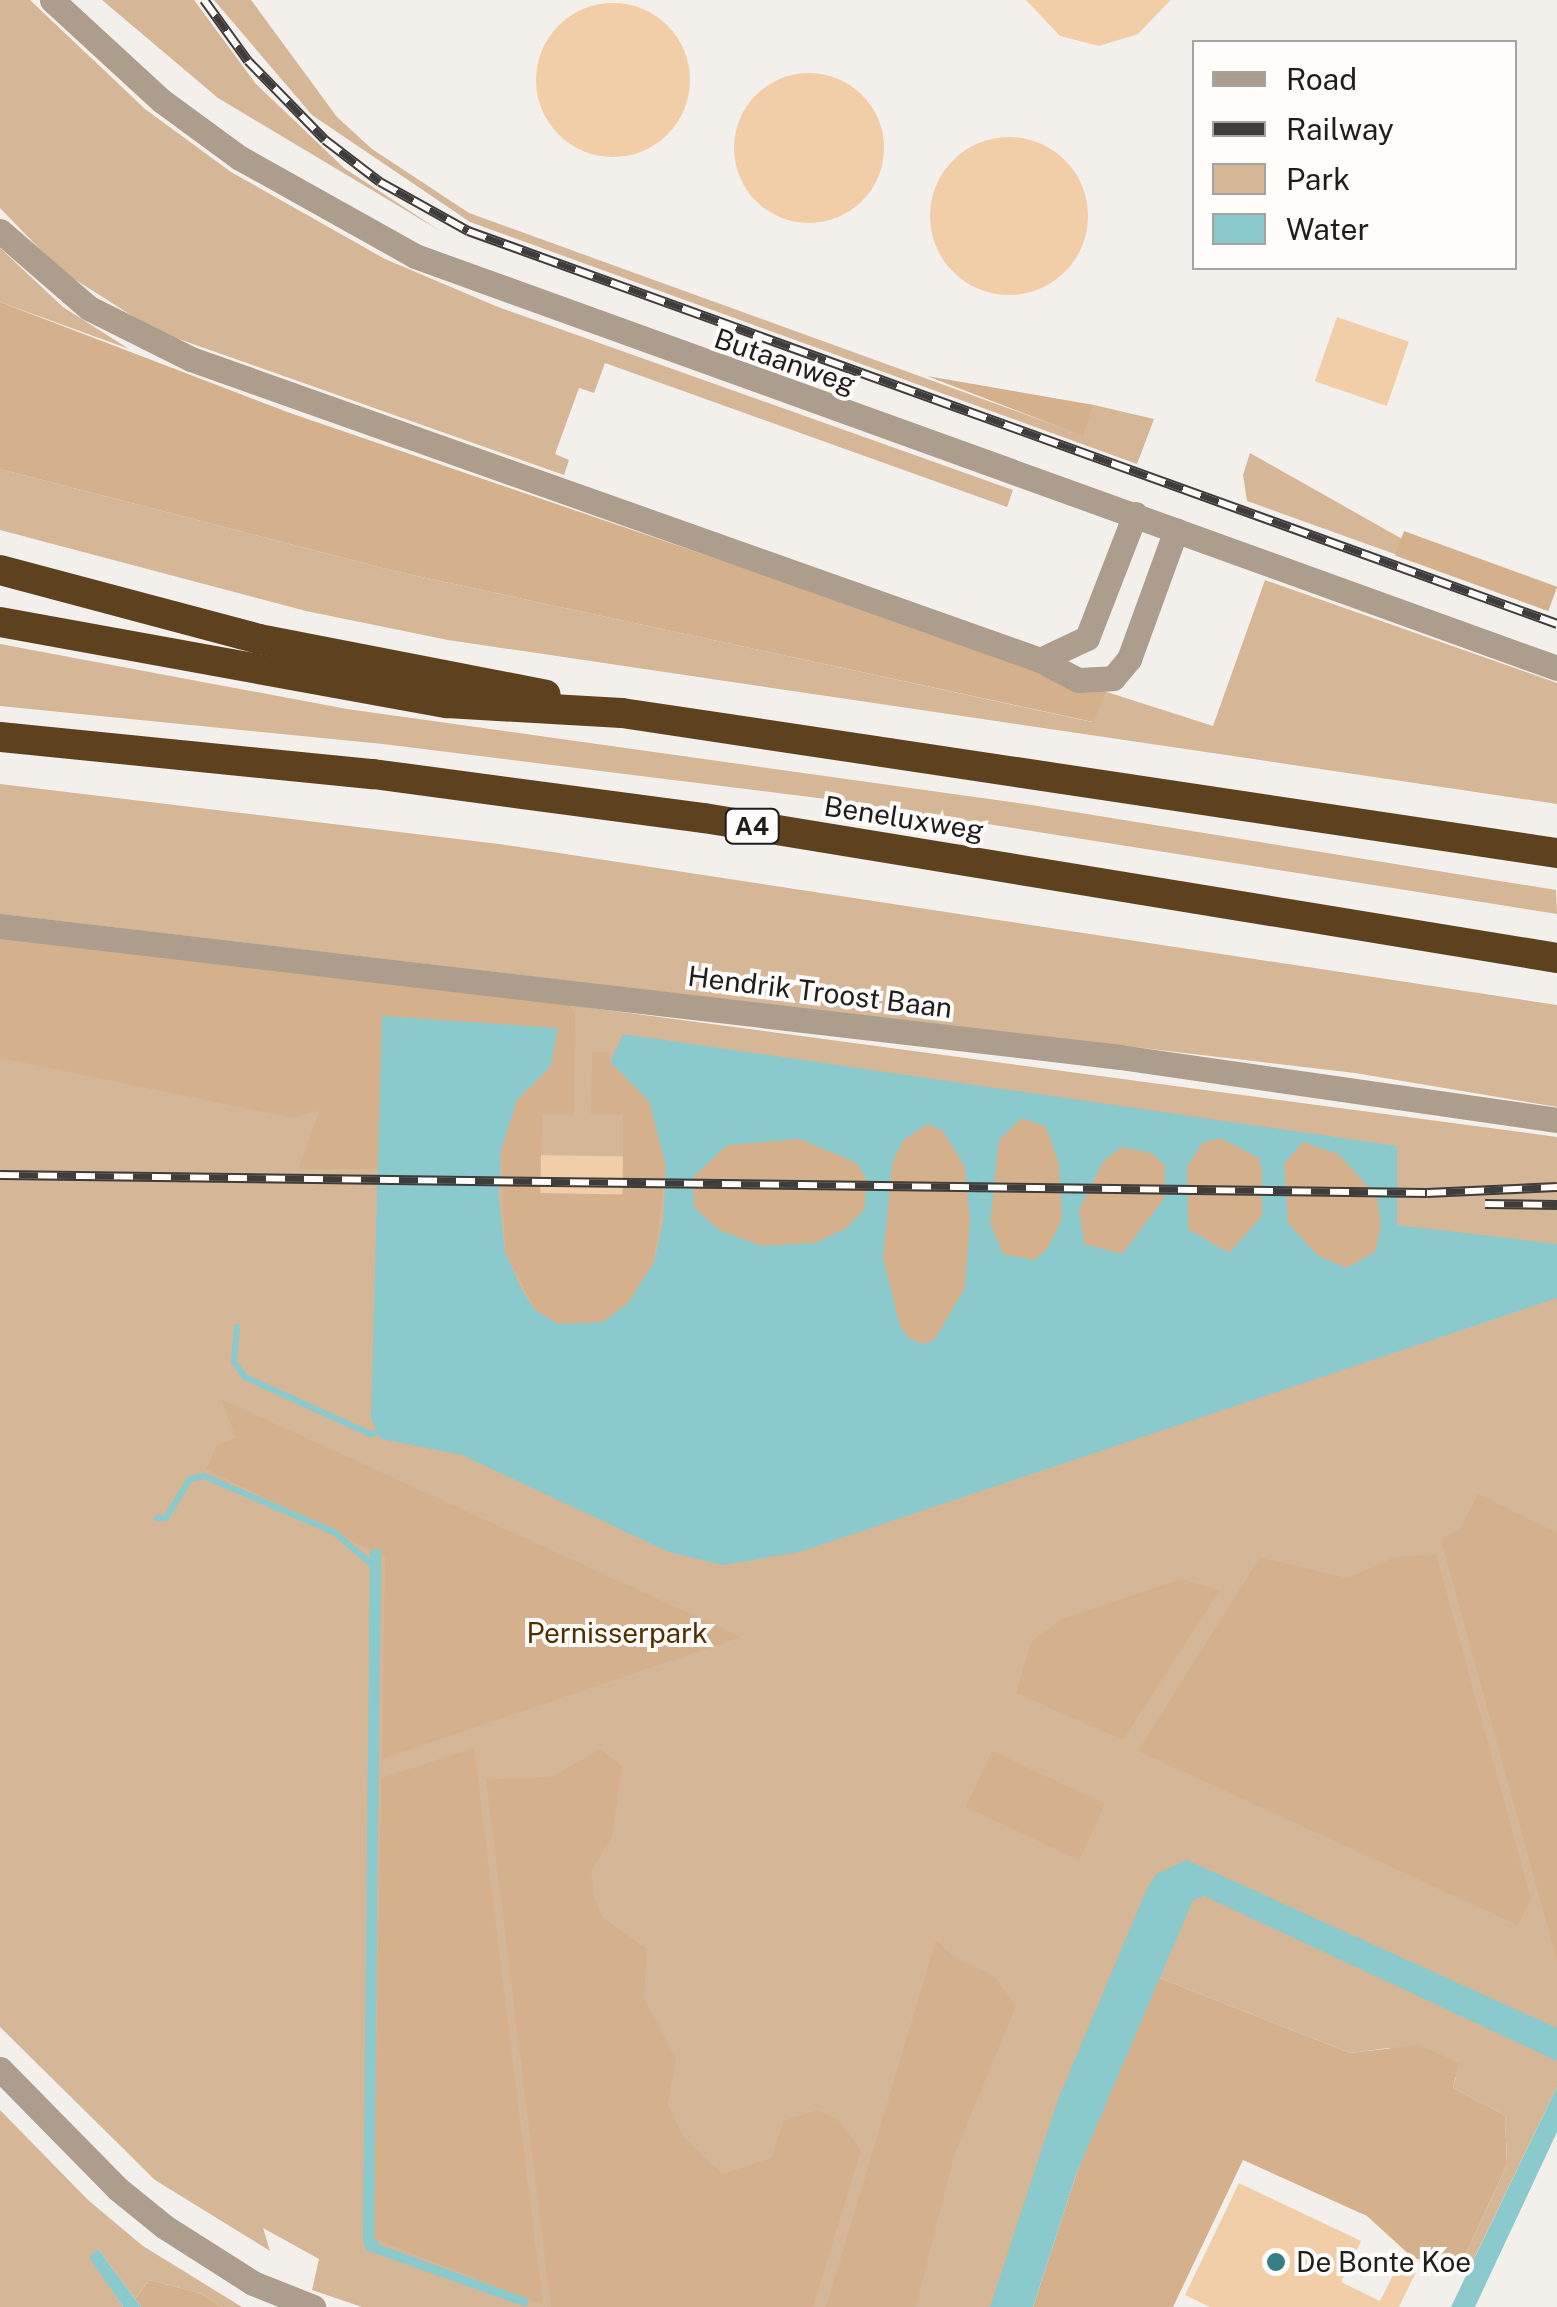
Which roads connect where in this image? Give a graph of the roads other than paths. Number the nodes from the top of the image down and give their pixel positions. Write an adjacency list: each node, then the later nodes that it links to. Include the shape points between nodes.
1 (52, 0): 3 (street, Butaanweg, via 162,101 240,158 415,256)
2 (0, 231): 7 (street, via 89,308 192,359)
3 (1134, 514): 4 (street, Butaanweg); 7 (street, via 1087,638)
4 (1176, 530): 7 (street, via 1129,660 1113,678 1078,680); 8 (street, Butaanweg)
5 (0, 570): 9 (highway, via 259,639 458,674)
6 (0, 622): 9 (highway, via 447,703)
7 (1040, 660)
8 (1557, 668)
9 (622, 714): 11 (highway)
10 (0, 736): 13 (highway, Beneluxweg / A4, via 373,774 704,818)
11 (1557, 853)
12 (0, 926): 14 (street, Hendrik Troost Baan, via 1120,1056)
13 (1557, 958)
14 (1557, 1120)
15 (0, 2068): 16 (street, via 118,2189 165,2226 253,2283)
16 (312, 2307)

